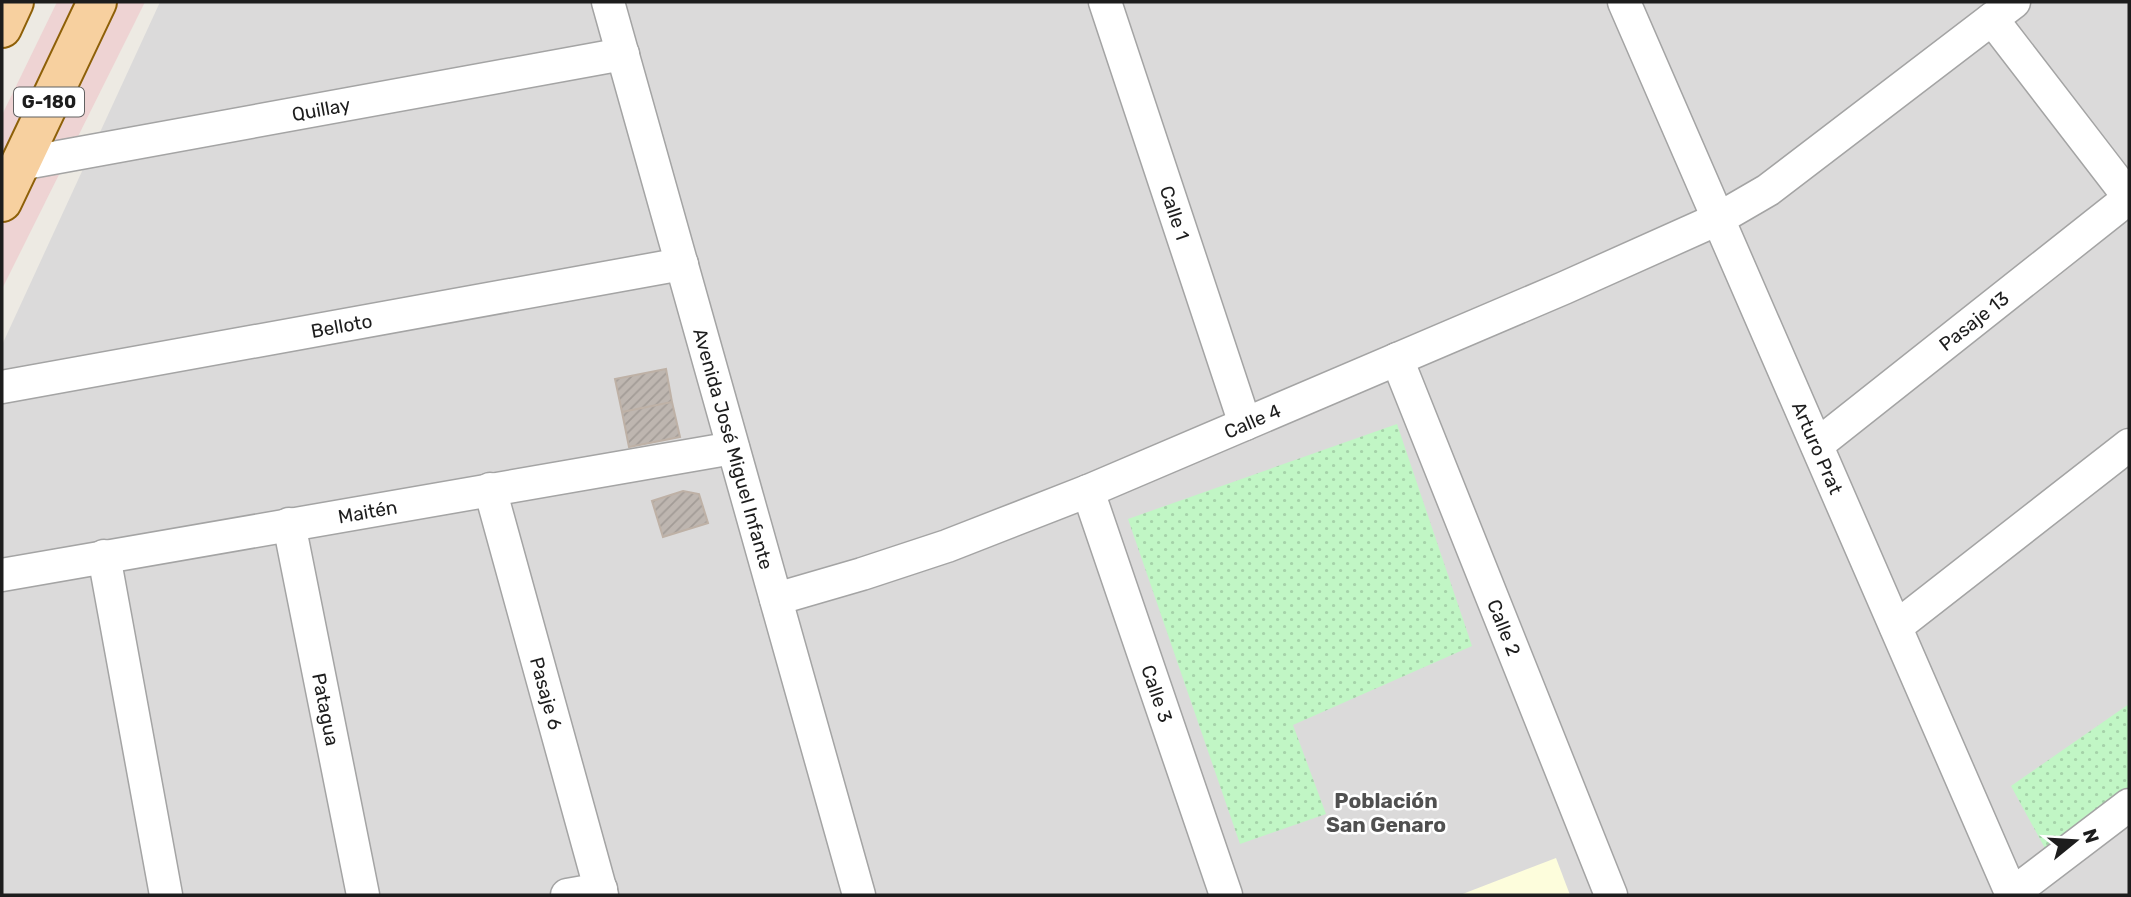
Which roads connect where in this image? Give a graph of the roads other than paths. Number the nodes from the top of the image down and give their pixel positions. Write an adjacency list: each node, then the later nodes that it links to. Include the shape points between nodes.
1 (14, 2): 7 (main road)
2 (97, 2): 9 (main road, G-180)
3 (608, 2): 8 (street, Avenida José Miguel Infante)
4 (1105, 2): 16 (street, Calle 1)
5 (1624, 2): 12 (street, Arturo Prat)
6 (2003, 10): 10 (street); 12 (street, Calle 4, via 1754,200)
7 (2, 28)
8 (623, 54): 9 (street, Quillay); 13 (street, Avenida José Miguel Infante)
9 (20, 164): 11 (main road, G-180)
10 (2129, 198): 17 (street, Pasaje 13)
11 (2, 202)
12 (1718, 219): 14 (street, Calle 4); 17 (street, Arturo Prat)
13 (682, 264): 15 (street, Belloto); 19 (street, Avenida José Miguel Infante)
14 (1397, 359): 16 (street, Calle 4); 34 (street, Calle 2)
15 (2, 387)
16 (1245, 424): 21 (street, Calle 4)
17 (1816, 445): 26 (street, Arturo Prat)
18 (2129, 445): 26 (street)
19 (733, 448): 20 (street, Maitén); 25 (street, Avenida José Miguel Infante)
20 (490, 489): 22 (street, Maitén); 28 (street, Pasaje 6)
21 (1088, 491): 25 (street, Calle 4, via 947,546); 33 (street, Calle 3)
22 (289, 524): 23 (street, Maitén); 30 (street, Patagua)
23 (104, 556): 24 (street, Maitén); 29 (street)
24 (2, 575)
25 (776, 599): 32 (street, Avenida José Miguel Infante)
26 (1896, 627): 35 (street, Arturo Prat)
27 (2129, 805): 35 (street)
28 (601, 892): 31 (street)
29 (166, 895)
30 (363, 895)
31 (567, 895)
32 (859, 895)
33 (1226, 895)
34 (1611, 895)
35 (2012, 895)

